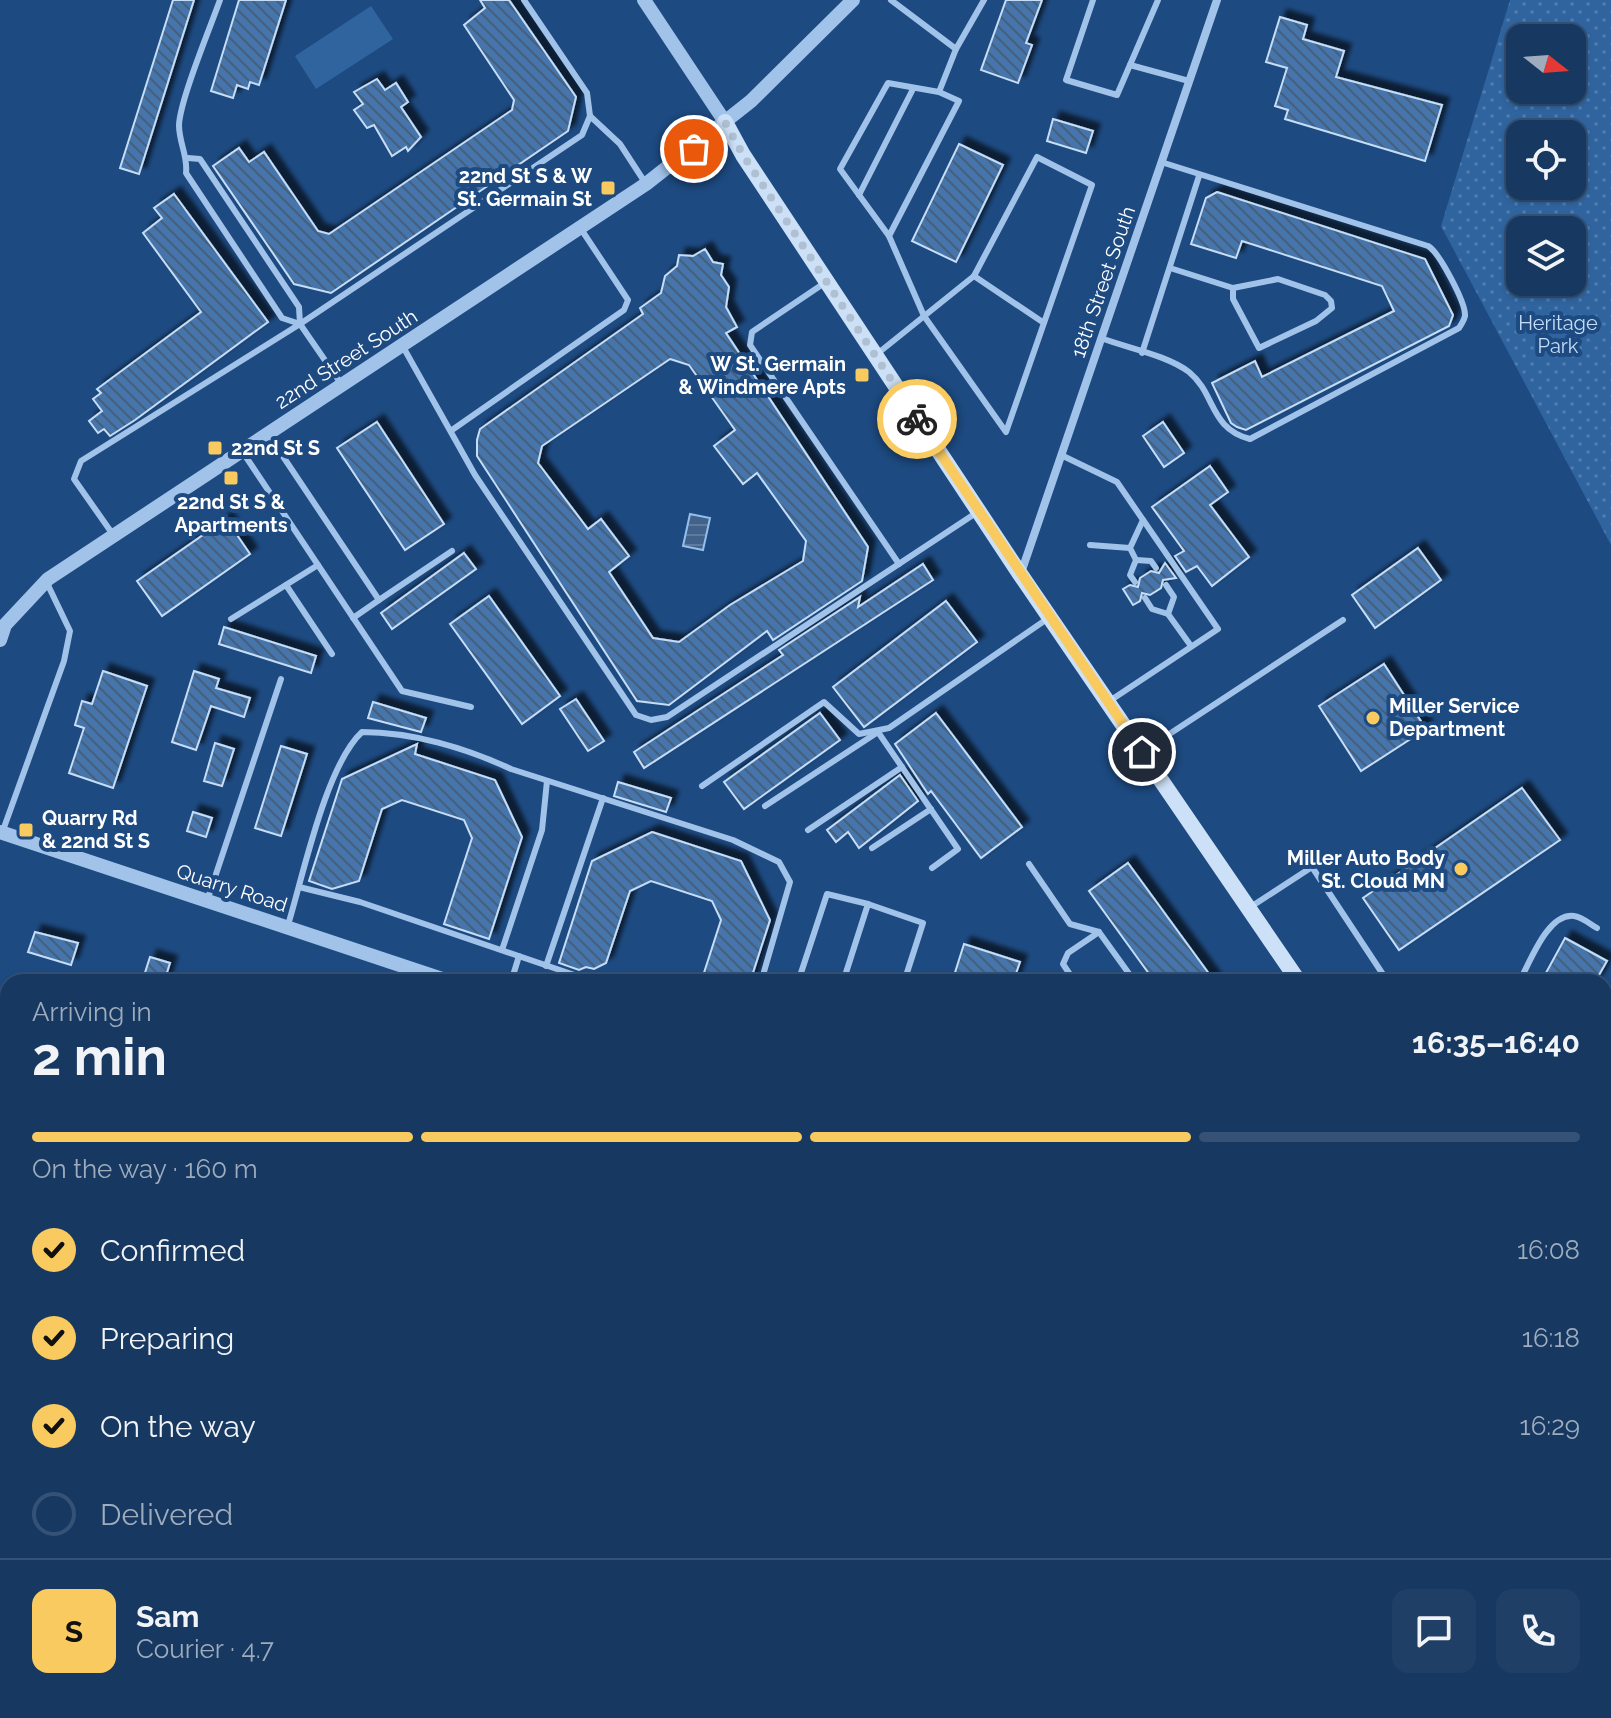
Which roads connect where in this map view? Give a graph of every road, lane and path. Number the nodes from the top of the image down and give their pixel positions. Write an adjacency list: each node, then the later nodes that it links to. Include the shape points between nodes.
1 (220, 0): 17 (lane, via 179,123)
2 (524, 0): 15 (lane, via 587,93)
3 (644, 0): 16 (street)
4 (853, 0): 16 (street, 22nd Street South)
5 (891, 0): 10 (lane)
6 (984, 0): 10 (lane)
7 (1093, 0): 11 (lane, via 1066,80 1117,95)
8 (1158, 0): 11 (lane)
9 (1217, 0): 12 (street, 18th Street South)
10 (956, 49): 14 (lane)
11 (1130, 65): 12 (lane)
12 (1189, 81): 18 (street, 18th Street South)
13 (913, 89): 14 (lane); 21 (lane); 21 (lane, via 888,83 840,169)
14 (939, 92): 23 (lane, via 959,101)
15 (590, 116): 20 (lane, via 620,144); 30 (lane, via 582,135)
16 (725, 122): 20 (street, 22nd Street South); 26 (main road)
17 (188, 158): 30 (lane, via 200,159 299,307); 30 (lane, via 186,173 282,318)
18 (1161, 162): 19 (lane); 31 (street, 18th Street South)
19 (1199, 176): 24 (lane); 33 (lane, via 1436,250 1465,314 1459,328 1250,439 1231,433 1186,370)
20 (646, 184): 22 (street, 22nd Street South)
21 (859, 195): 23 (lane)
22 (581, 229): 32 (street, 22nd Street South); 36 (lane, via 628,300 624,310)
23 (889, 236): 28 (lane)
24 (1170, 268): 27 (lane); 33 (lane)
25 (974, 276): 28 (lane); 29 (lane); 29 (lane, via 1037,157 1092,185)
26 (826, 282): 34 (main road); 47 (lane, via 752,332 750,345)
27 (1233, 288): 27 (lane, via 1278,279 1325,295 1332,308 1259,348 1233,299)
28 (924, 316): 29 (lane, via 1006,432); 34 (lane)
29 (1044, 323)
30 (300, 324): 35 (lane); 42 (lane, via 81,461 74,479)
31 (1101, 338): 33 (lane); 39 (street, 18th Street South)
32 (402, 345): 35 (street, 22nd Street South); 36 (lane)
33 (1142, 353)
34 (875, 356): 40 (main road)
35 (342, 385): 37 (street, 22nd Street South)
36 (452, 430): 47 (lane, via 456,446 636,715 651,720 667,717)
37 (268, 434): 38 (street, 22nd Street South); 56 (lane)
38 (242, 451): 42 (street, 22nd Street South); 48 (lane)
39 (1061, 455): 41 (lane, via 1117,482); 50 (street, 18th Street South)
40 (979, 512): 47 (lane); 50 (main road)
41 (1143, 520): 44 (lane); 63 (lane, via 1218,629)
42 (114, 536): 51 (street, 22nd Street South)
43 (1090, 545): 44 (lane)
44 (1130, 548): 46 (lane)
45 (452, 551): 56 (lane)
46 (1136, 560): 49 (lane, via 1151,561); 52 (lane, via 1130,575)
47 (899, 564)
48 (318, 565): 53 (lane); 59 (lane)
49 (1156, 568)
50 (1020, 574): 58 (main road)
51 (46, 581): 62 (street, 22nd Street South, via 5,625); 77 (lane, via 70,631 64,661)
52 (1135, 582)
53 (286, 585): 60 (lane); 64 (lane)
54 (1166, 585): 57 (lane, via 1174,597)
55 (1145, 598): 57 (lane, via 1152,609)
56 (379, 600): 59 (lane)
57 (1168, 614): 63 (lane)
58 (1050, 617): 66 (main road); 68 (lane)
59 (353, 618): 67 (lane, via 402,691)
60 (231, 619)
61 (1343, 620): 69 (lane)
62 (0, 640)
63 (1191, 646): 66 (lane)
64 (332, 654)
65 (281, 679): 82 (lane)
66 (1108, 702): 69 (main road)
67 (471, 707)
68 (878, 732): 70 (lane); 72 (lane, via 851,730 824,702); 74 (lane)
69 (1142, 752): 84 (main road)
70 (902, 767): 75 (lane); 76 (lane)
71 (547, 781): 73 (lane); 81 (lane, via 482,756 390,732 362,732 348,744); 88 (lane, via 542,830)
72 (702, 786)
73 (603, 798): 90 (lane); 94 (lane, via 733,840 779,862 790,882)
74 (765, 806)
75 (931, 809): 78 (lane); 80 (lane, via 958,849)
76 (808, 830)
77 (1, 833): 82 (street, Quarry Road)
78 (872, 848)
79 (1029, 864): 87 (lane, via 1070,924)
80 (932, 868)
81 (299, 887): 85 (lane); 88 (lane)
82 (207, 901): 85 (street, Quarry Road)
83 (868, 904): 95 (lane, via 827,894); 96 (lane); 97 (lane, via 923,923)
84 (1249, 908): 100 (main road); 101 (lane, via 1312,867)
85 (287, 927): 91 (street, Quarry Road)
86 (1597, 928): 102 (lane, via 1577,916 1565,917 1551,926)
87 (1099, 932): 98 (lane, via 1068,953 1063,964); 99 (lane)
88 (502, 950): 89 (lane)
89 (519, 956): 90 (lane); 92 (lane)
90 (546, 966): 93 (lane)
91 (427, 974)
92 (513, 974)
93 (570, 974)
94 (763, 974)
95 (801, 974)
96 (846, 974)
97 (907, 974)
98 (1070, 974)
99 (1129, 974)
100 (1294, 974)
101 (1383, 974)
102 (1524, 974)

